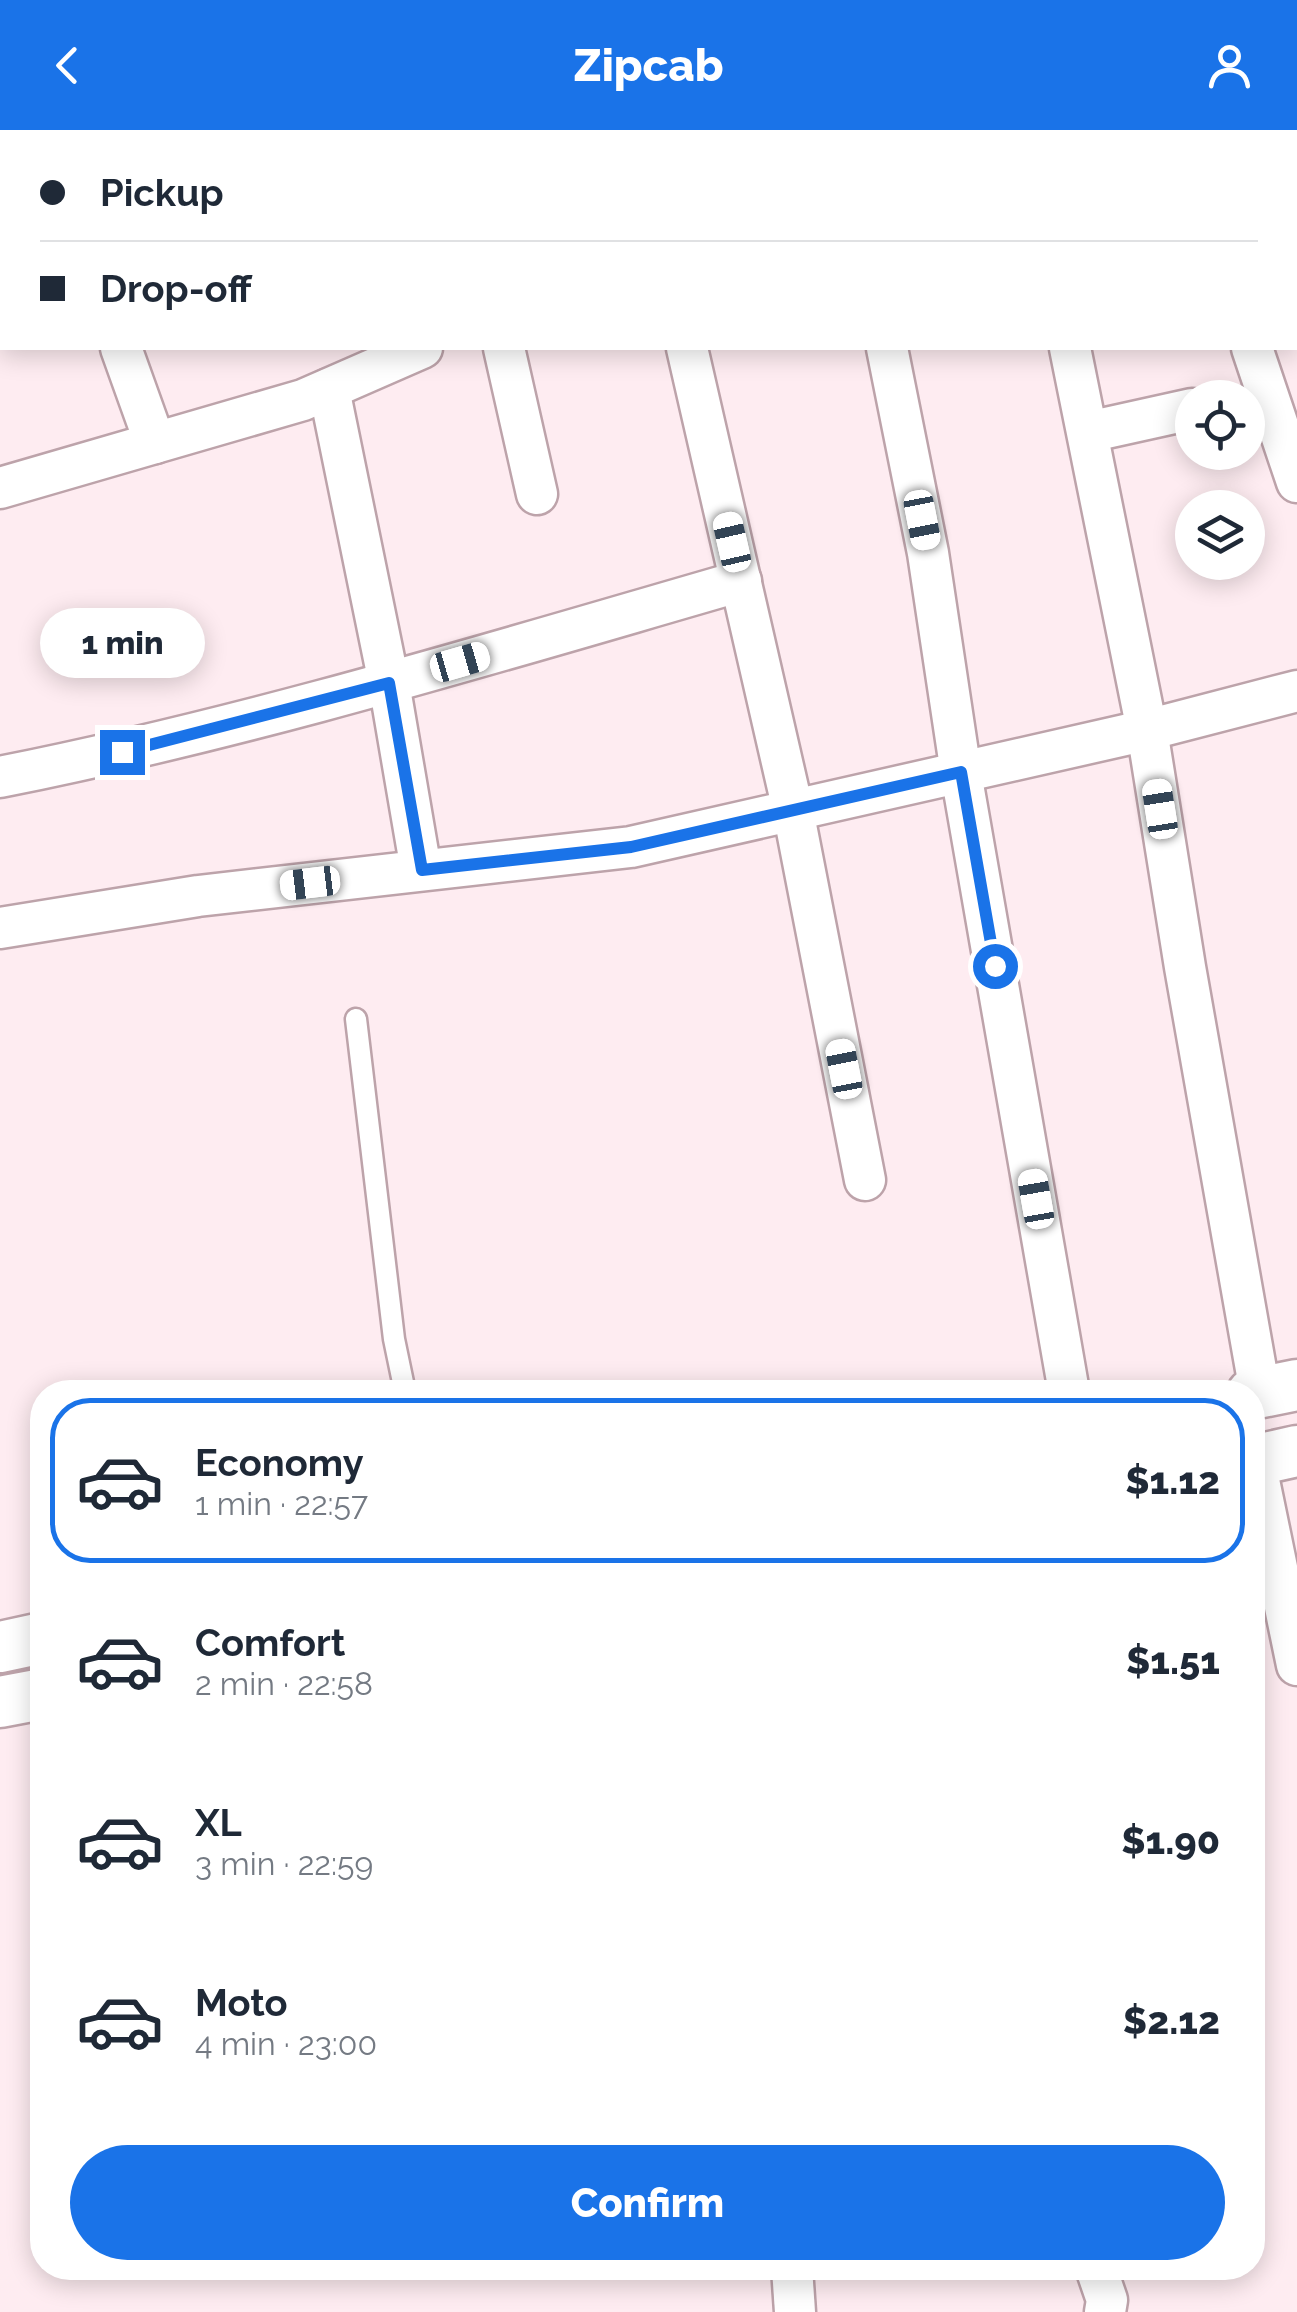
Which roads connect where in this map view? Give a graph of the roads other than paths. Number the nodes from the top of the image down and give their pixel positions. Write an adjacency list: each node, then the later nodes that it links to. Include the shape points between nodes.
1 (122, 350): 13 (street)
2 (417, 350): 9 (street)
3 (504, 350): 16 (street)
4 (688, 350): 17 (street)
5 (887, 350): 21 (street, via 928,553)
6 (1070, 350): 12 (street)
7 (1252, 350): 8 (street)
8 (1254, 380)
9 (329, 389): 13 (street); 18 (street)
10 (1175, 413): 12 (street)
11 (1265, 415): 14 (street)
12 (1088, 432): 20 (street)
13 (155, 443): 15 (street)
14 (1297, 478)
15 (0, 488)
16 (537, 494)
17 (741, 580): 18 (street); 23 (street)
18 (389, 683): 22 (street); 24 (street)
19 (1297, 691): 20 (street)
20 (1147, 730): 21 (street); 30 (street, via 1185,967)
21 (961, 772): 23 (street); 29 (street)
22 (0, 777)
23 (793, 810): 24 (street, via 631,847); 27 (street)
24 (422, 870): 25 (street)
25 (0, 928)
26 (356, 1019): 28 (lane)
27 (866, 1180)
28 (402, 1380)
29 (1067, 1380)
30 (1270, 1390)
31 (1268, 1458): 34 (street)
32 (30, 1640): 33 (street)
33 (0, 1646)
34 (1297, 1665)
35 (30, 1696): 36 (street)
36 (0, 1702)
37 (793, 2280): 38 (street)
38 (795, 2312)

